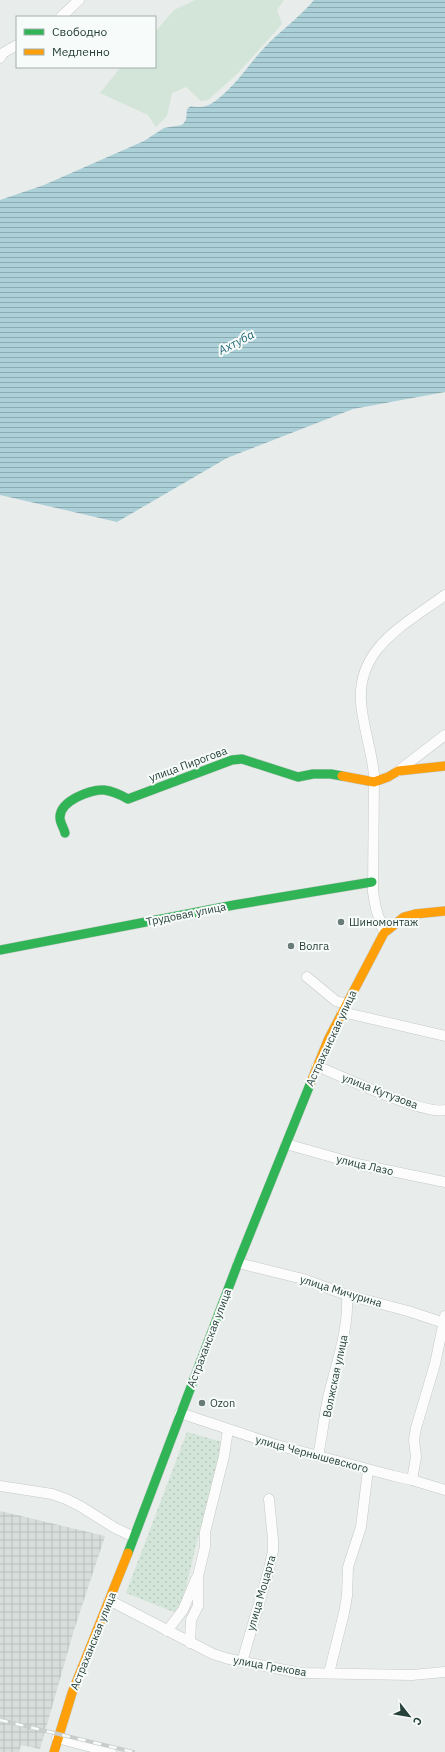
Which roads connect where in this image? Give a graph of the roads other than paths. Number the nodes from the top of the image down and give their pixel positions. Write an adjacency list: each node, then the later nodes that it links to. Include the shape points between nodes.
1 (79, 0): 2 (street)
2 (62, 16)
3 (16, 46): 4 (street, via 3,53)
4 (0, 58)
5 (445, 595): 9 (street, via 379,645 368,663 361,693 373,761)
6 (445, 735): 8 (street)
7 (445, 766): 8 (main road)
8 (398, 771): 9 (main road)
9 (374, 782): 10 (main road, улица Пирогова, via 331,774 298,777 242,759 232,760 128,799 106,790 85,792 62,811 60,818); 11 (street)
10 (65, 833)
11 (372, 882): 13 (street, via 376,909); 14 (main road, Трудовая улица, via 234,905)
12 (445, 911): 13 (main road, via 404,917)
13 (384, 933): 16 (main road, Астраханская улица)
14 (0, 950)
15 (307, 977): 16 (street)
16 (344, 1008): 17 (street); 18 (main road, Астраханская улица)
17 (445, 1036)
18 (317, 1066): 19 (street, улица Кутузова, via 405,1102 424,1108); 20 (main road, Астраханская улица)
19 (445, 1110)
20 (286, 1144): 21 (street, улица Лазо, via 357,1164); 22 (main road, Астраханская улица)
21 (445, 1182)
22 (238, 1263): 23 (street, улица Мичурина, via 302,1279); 25 (main road, Астраханская улица)
23 (347, 1294): 24 (street, улица Мичурина); 27 (street, Волжская улица, via 348,1310 344,1336 328,1399)
24 (444, 1320): 29 (street, via 435,1364 416,1428 416,1457)
25 (180, 1413): 26 (street, улица Чернышевского); 33 (main road, Астраханская улица)
26 (228, 1430): 27 (street, улица Чернышевского); 34 (street)
27 (318, 1456): 28 (street, улица Чернышевского)
28 (368, 1470): 29 (street, улица Чернышевского); 40 (street, via 361,1527 348,1566 347,1596)
29 (412, 1480): 31 (street, улица Чернышевского)
30 (0, 1486): 33 (street, via 52,1494 66,1499)
31 (445, 1490)
32 (269, 1499): 38 (street, улица Моцарта, via 273,1551)
33 (134, 1537): 35 (main road, Астраханская улица)
34 (198, 1576): 36 (street, via 183,1610); 37 (street, via 198,1606 191,1620)
35 (109, 1600): 36 (street, улица Грекова); 41 (main road, Астраханская улица)
36 (167, 1631): 37 (street, улица Грекова)
37 (190, 1643): 38 (street, улица Грекова, via 213,1654)
38 (242, 1662): 40 (street, улица Грекова, via 300,1673)
39 (445, 1672): 40 (street, улица Грекова, via 412,1675)
40 (329, 1673)
41 (57, 1738): 42 (main road, Астраханская улица); 43 (street)
42 (54, 1752)
43 (111, 1752)

